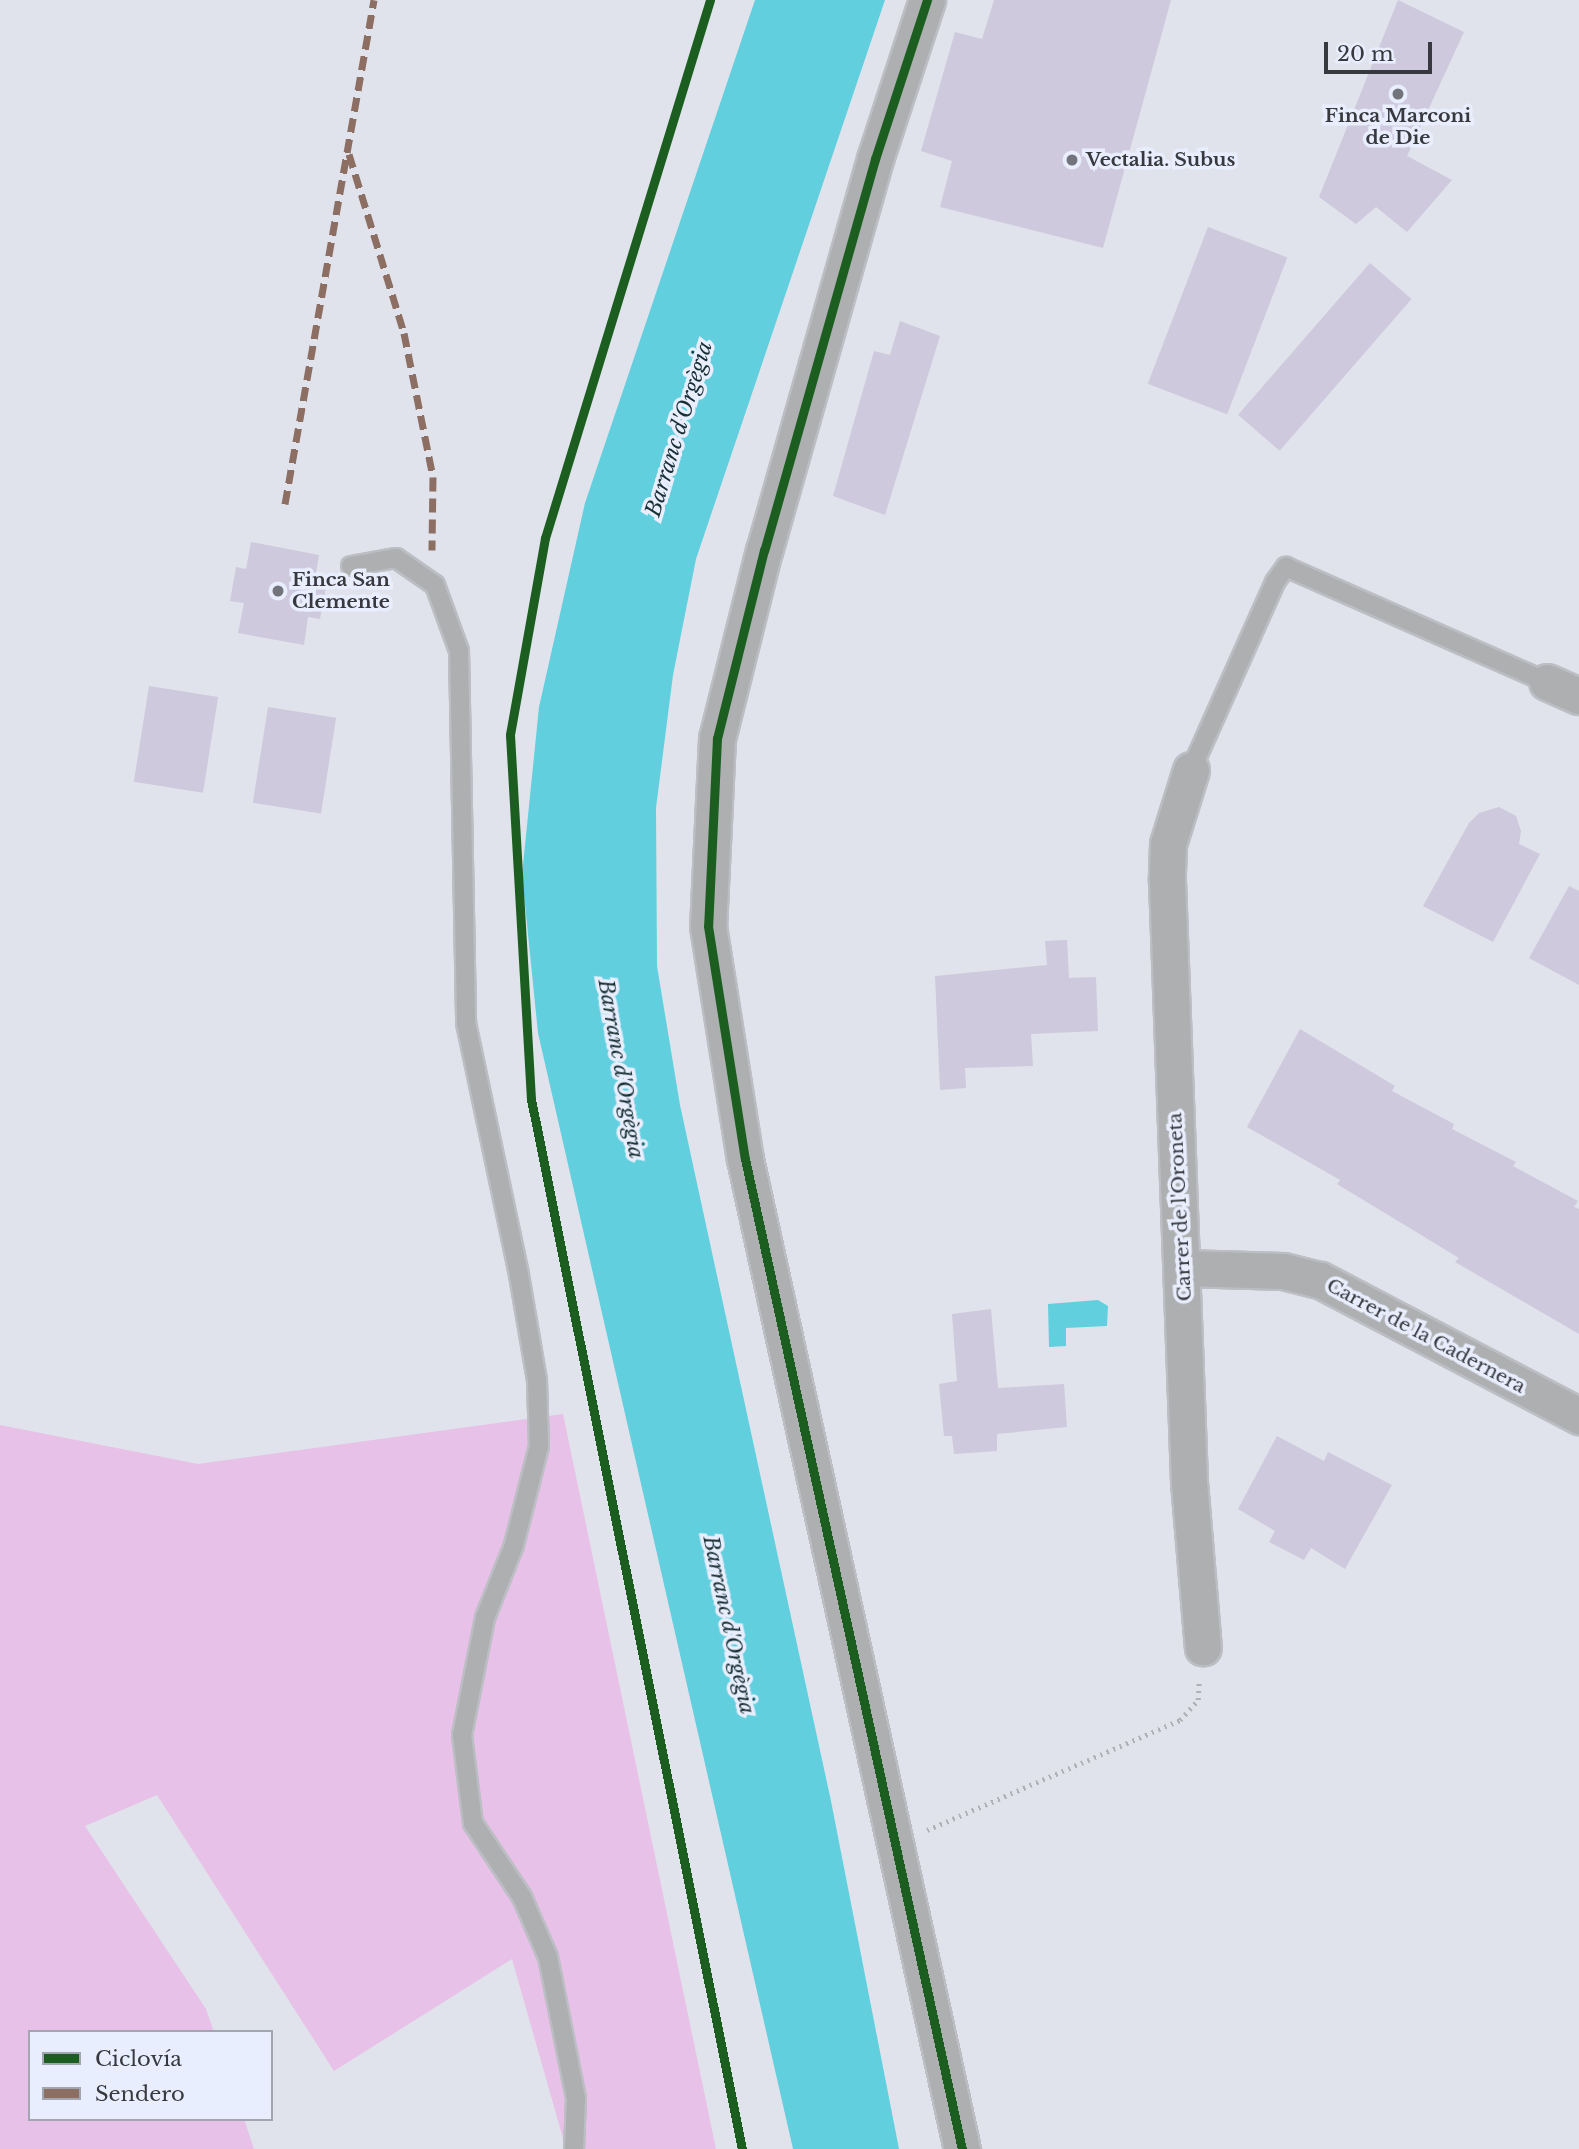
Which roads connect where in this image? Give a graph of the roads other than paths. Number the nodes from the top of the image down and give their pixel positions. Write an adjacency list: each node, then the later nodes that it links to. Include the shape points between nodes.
1 (928, 0): 10 (street, via 875,159 764,550 717,738 708,926 745,1159)
2 (351, 566): 9 (lane, via 396,558 435,585 459,650 466,1023 537,1380 539,1446 514,1545 485,1618 462,1735 473,1824 522,1896 548,1957 576,2098)
3 (1547, 682): 4 (street); 5 (lane, via 1286,567 1275,582)
4 (1579, 696)
5 (1191, 770): 6 (street, Carrer de l'Oroneta, via 1168,844 1167,881)
6 (1184, 1268): 7 (street, Carrer de la Cadernera, via 1283,1271 1320,1280); 8 (street, Carrer de l'Oroneta, via 1189,1482)
7 (1579, 1416)
8 (1203, 1647)
9 (574, 2149)
10 (962, 2149)

